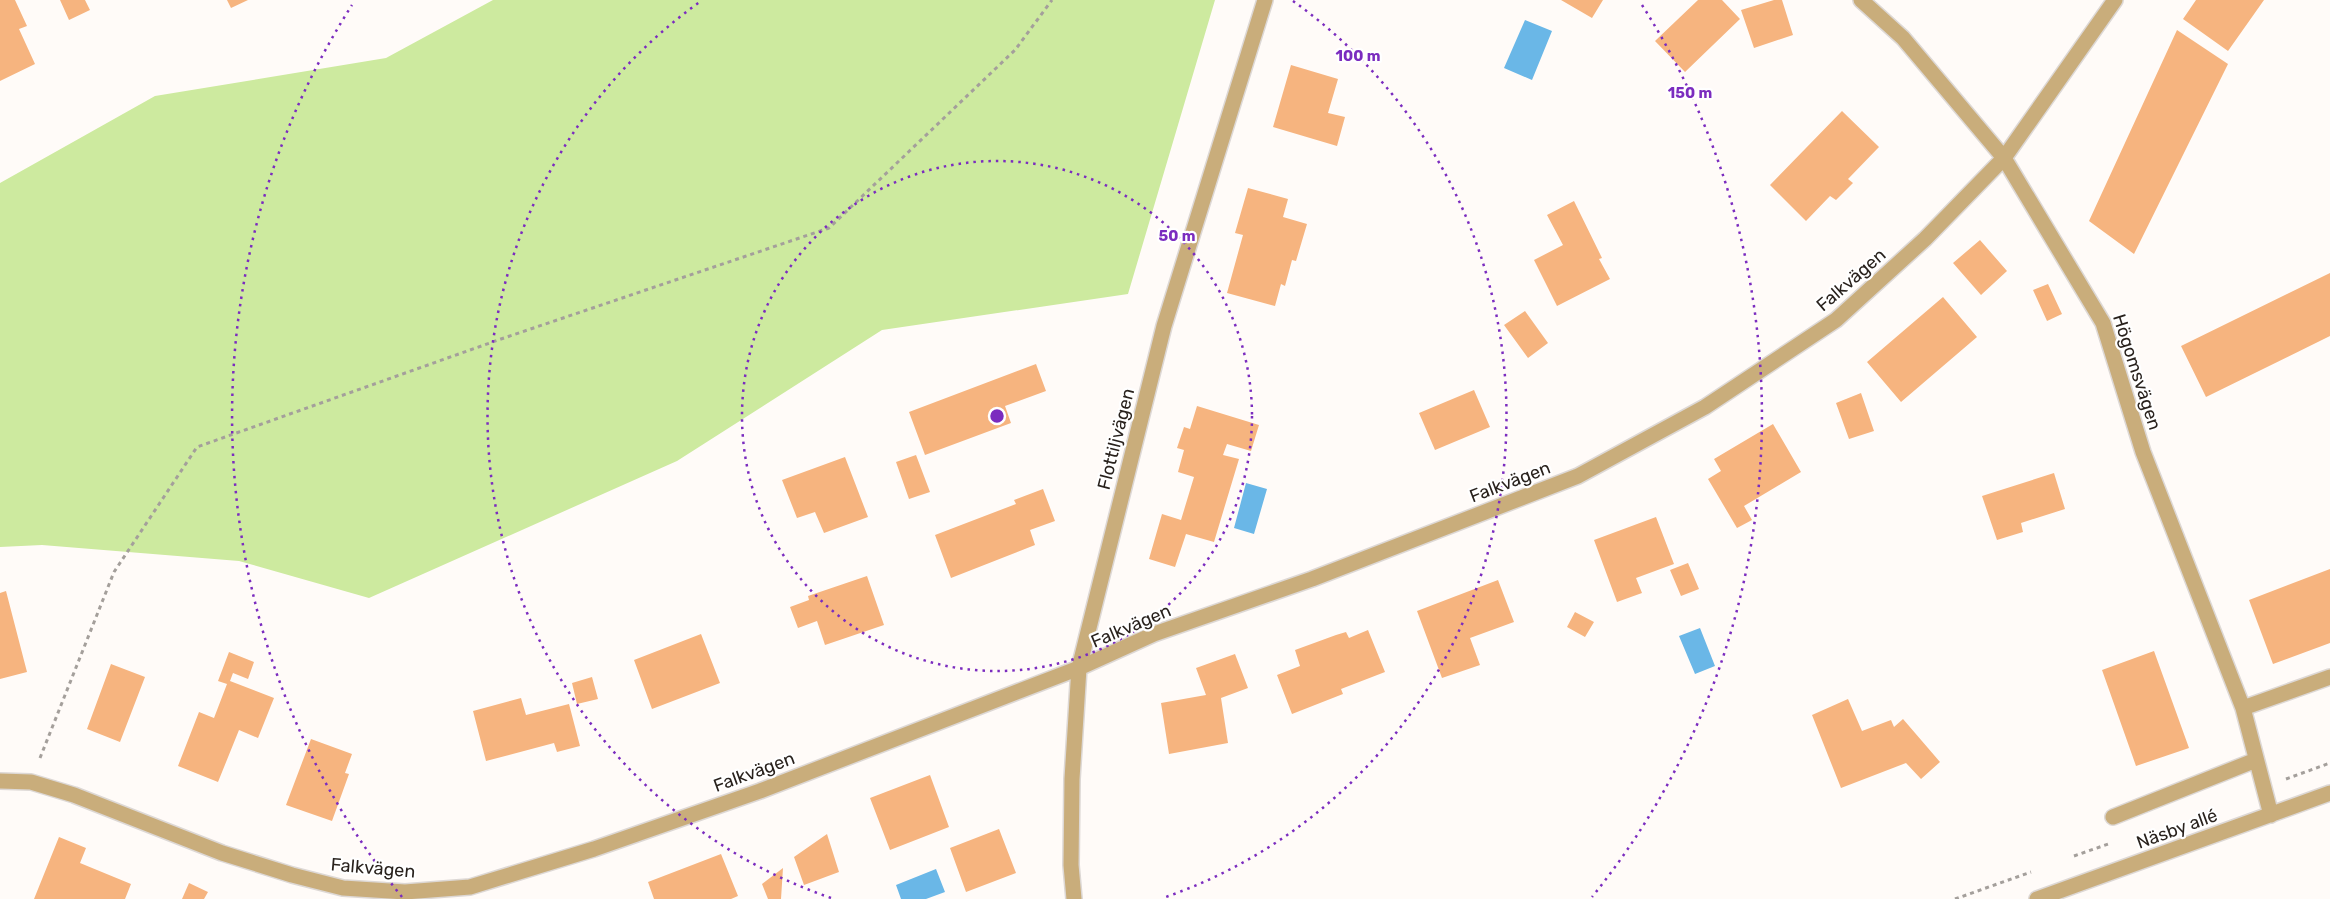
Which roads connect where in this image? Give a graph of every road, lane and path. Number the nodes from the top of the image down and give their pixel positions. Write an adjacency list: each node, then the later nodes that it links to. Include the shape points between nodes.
1 (1052, 0): 11 (path, via 1015,50 828,228 500,339 197,447 114,572)
2 (1264, 0): 6 (street, Flottiljvägen, via 1164,326)
3 (1861, 0): 5 (street, Högomsvägen, via 1903,38)
4 (2115, 0): 5 (street, Falkvägen)
5 (2004, 158): 6 (street, Falkvägen, via 1925,239 1836,320 1705,408 1578,476 1312,579 1154,634); 8 (street, Högomsvägen, via 2103,323 2143,452)
6 (1079, 668): 11 (street, Falkvägen, via 760,790 594,849 470,887 405,892 343,888 222,853 74,795); 15 (street, Flottiljvägen, via 1072,779)
7 (2330, 677): 8 (street)
8 (2243, 708): 9 (street, Högomsvägen)
9 (2256, 760): 13 (street, Högomsvägen); 14 (street)
10 (0, 781): 11 (street, Falkvägen)
11 (31, 782)
12 (2330, 793): 13 (street, Näsby allé)
13 (2271, 815): 16 (street, Näsby allé)
14 (2113, 817)
15 (1074, 899)
16 (2037, 899)

